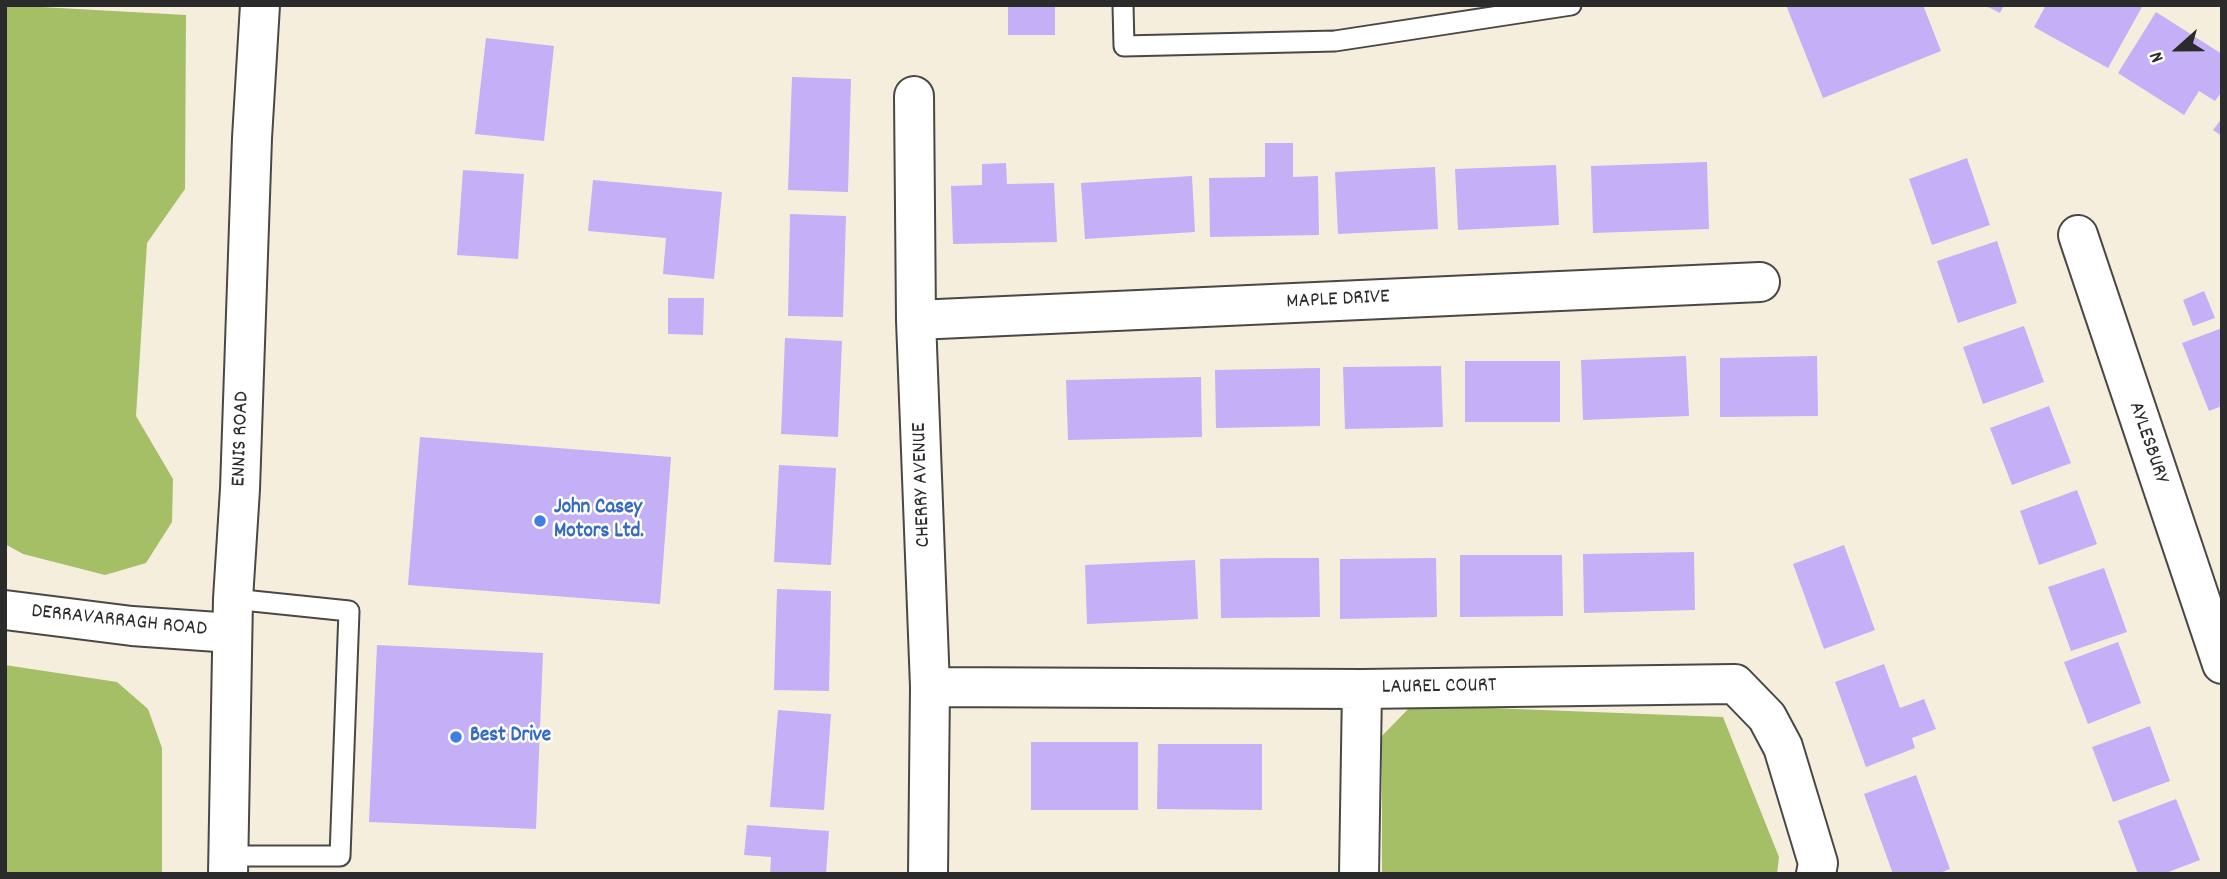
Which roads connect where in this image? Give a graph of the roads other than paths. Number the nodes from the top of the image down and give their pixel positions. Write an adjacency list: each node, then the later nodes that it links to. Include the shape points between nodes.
1 (260, 5): 9 (street, ENNIS ROAD)
2 (1123, 5): 3 (lane, via 1124,46 1335,41)
3 (1571, 5)
4 (914, 96): 7 (street, CHERRY AVENUE)
5 (2078, 235): 10 (street, AYLESBURY)
6 (1760, 282): 7 (street, MAPLE DRIVE)
7 (916, 320): 11 (street, CHERRY AVENUE)
8 (5, 610): 9 (street, DERRAVARRAGH ROAD, via 132,626)
9 (233, 616): 13 (street, ENNIS ROAD); 13 (lane, via 349,611 340,856)
10 (2220, 655)
11 (930, 687): 12 (street, LAUREL COURT); 14 (street, CHERRY AVENUE)
12 (1363, 689): 15 (street); 16 (street, LAUREL COURT, via 1735,684 1767,717 1783,747 1818,863)
13 (228, 865)
14 (928, 874)
15 (1359, 874)
16 (1816, 874)

